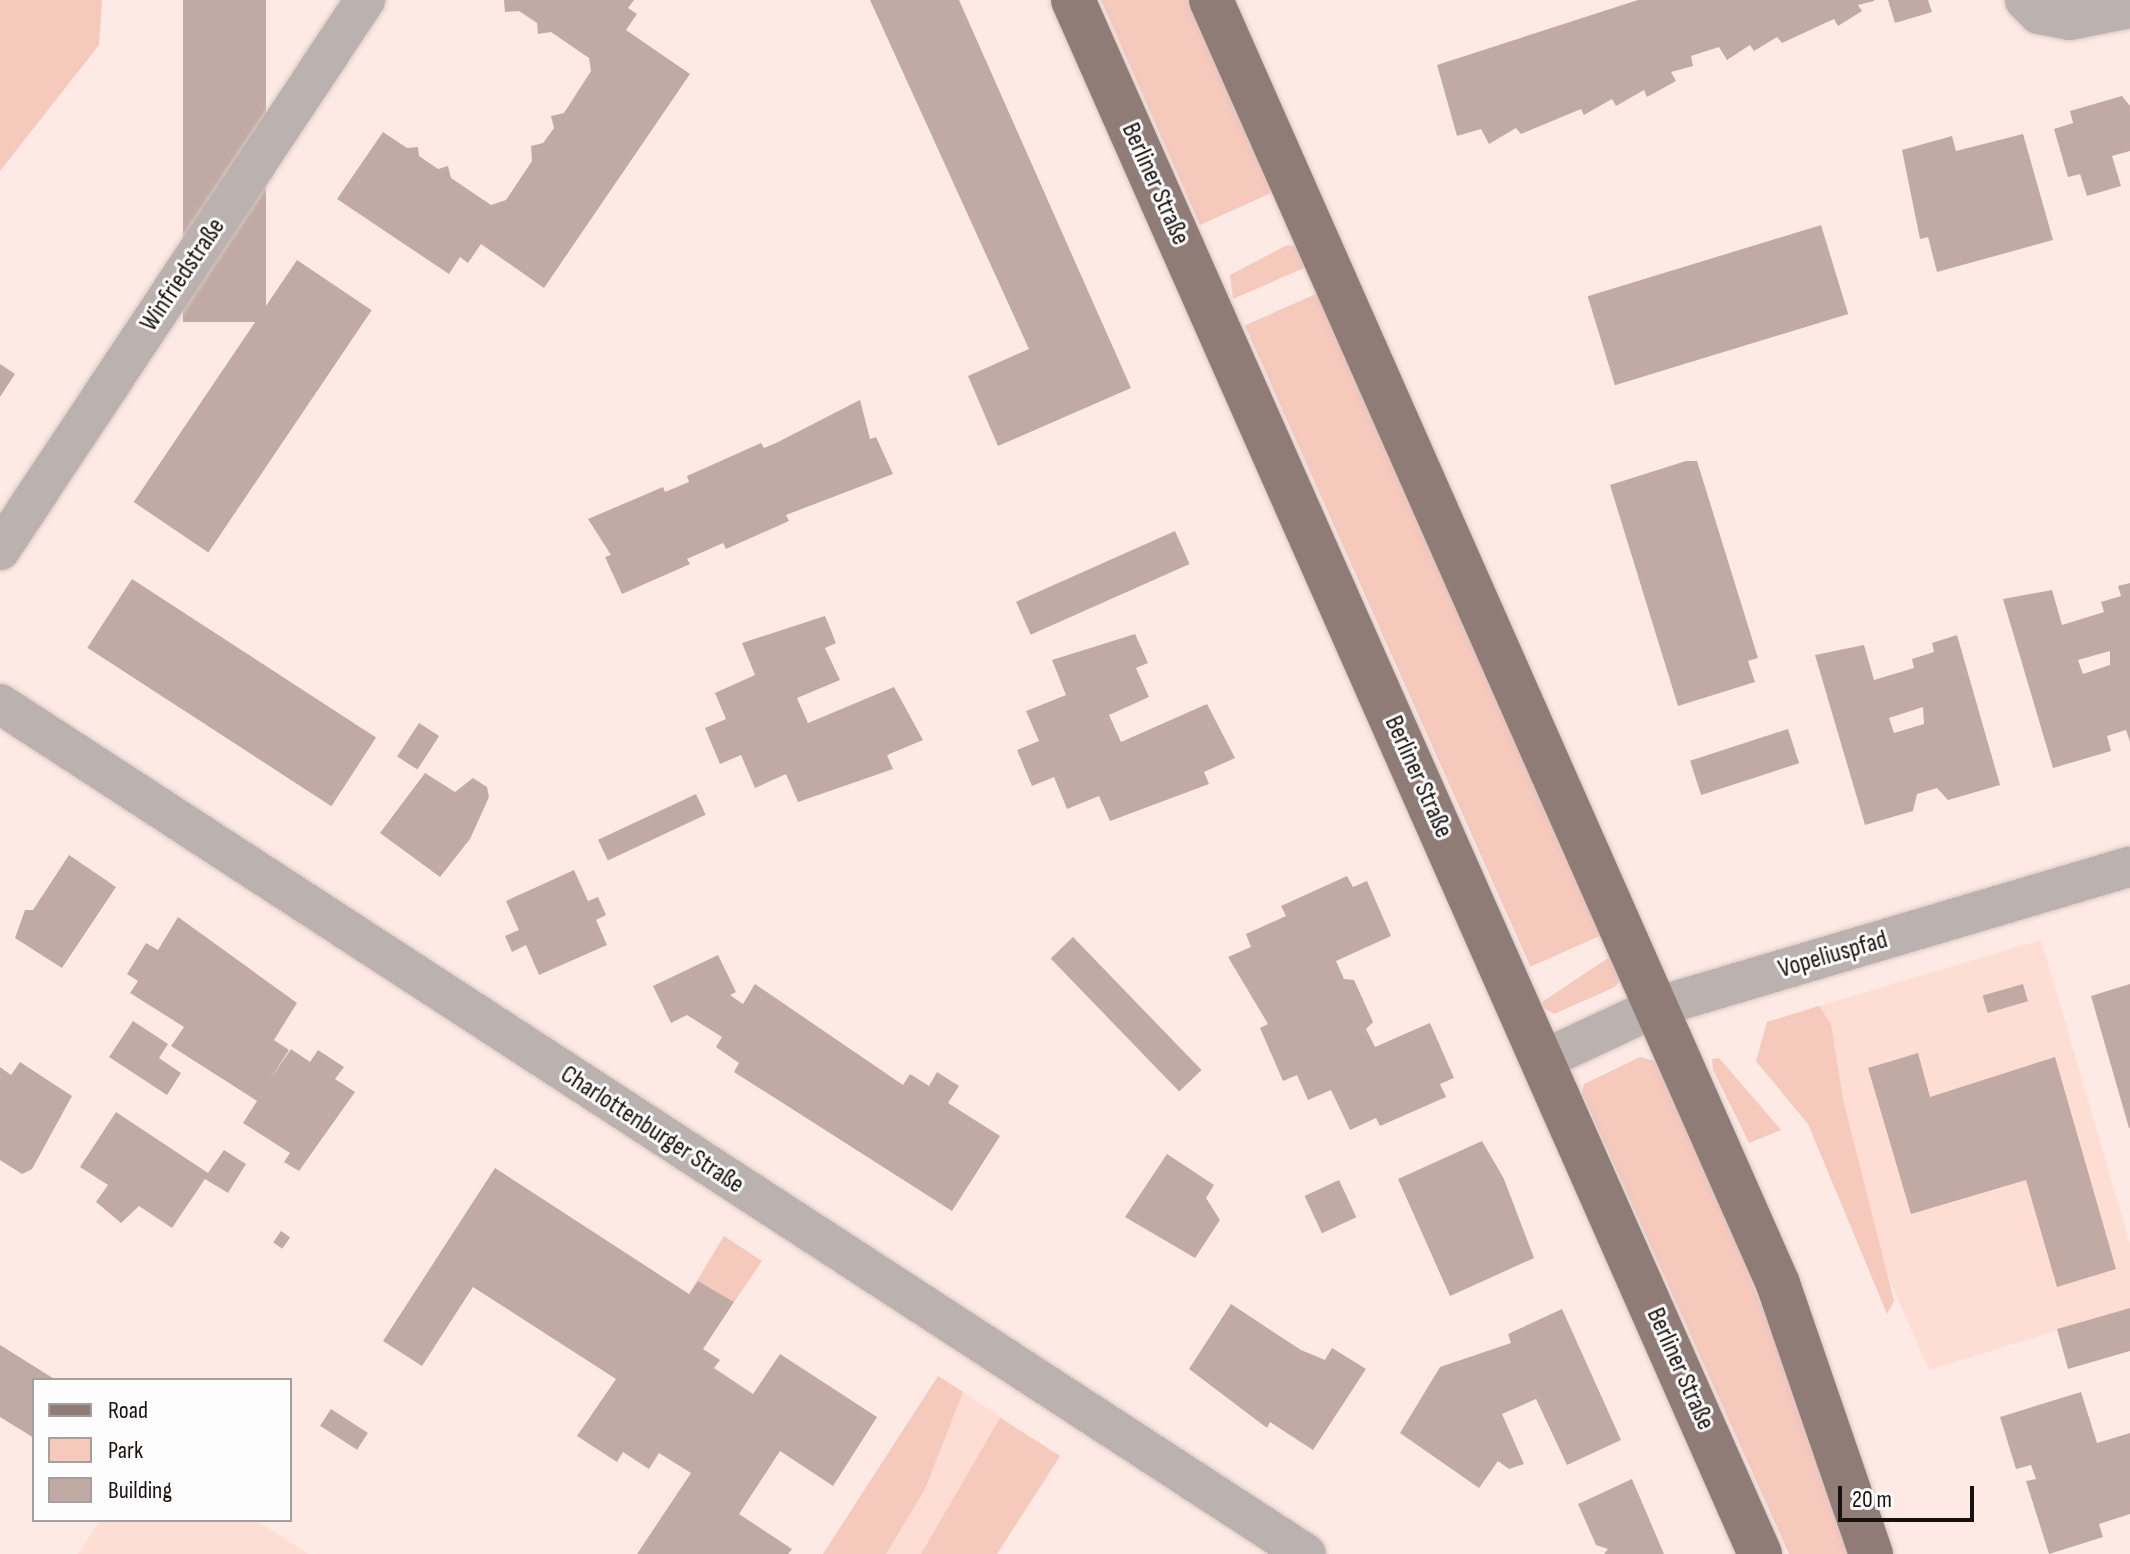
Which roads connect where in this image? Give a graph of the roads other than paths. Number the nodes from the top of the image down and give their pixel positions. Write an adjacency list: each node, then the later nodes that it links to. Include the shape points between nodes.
1 (365, 0): 6 (street, Winfriedstraße)
2 (1073, 0): 10 (main road, Berliner Straße)
3 (1211, 0): 9 (main road)
4 (2025, 0): 5 (street, via 2039,14 2069,20)
5 (2130, 8)
6 (0, 550)
7 (0, 704): 11 (street, Charlottenburger Straße)
8 (2130, 867): 9 (street, Vopeliuspfad)
9 (1656, 1007): 10 (street, Vopeliuspfad); 13 (main road, via 1778,1284)
10 (1543, 1060): 12 (main road, Berliner Straße)
11 (1306, 1554)
12 (1760, 1554)
13 (1871, 1554)

